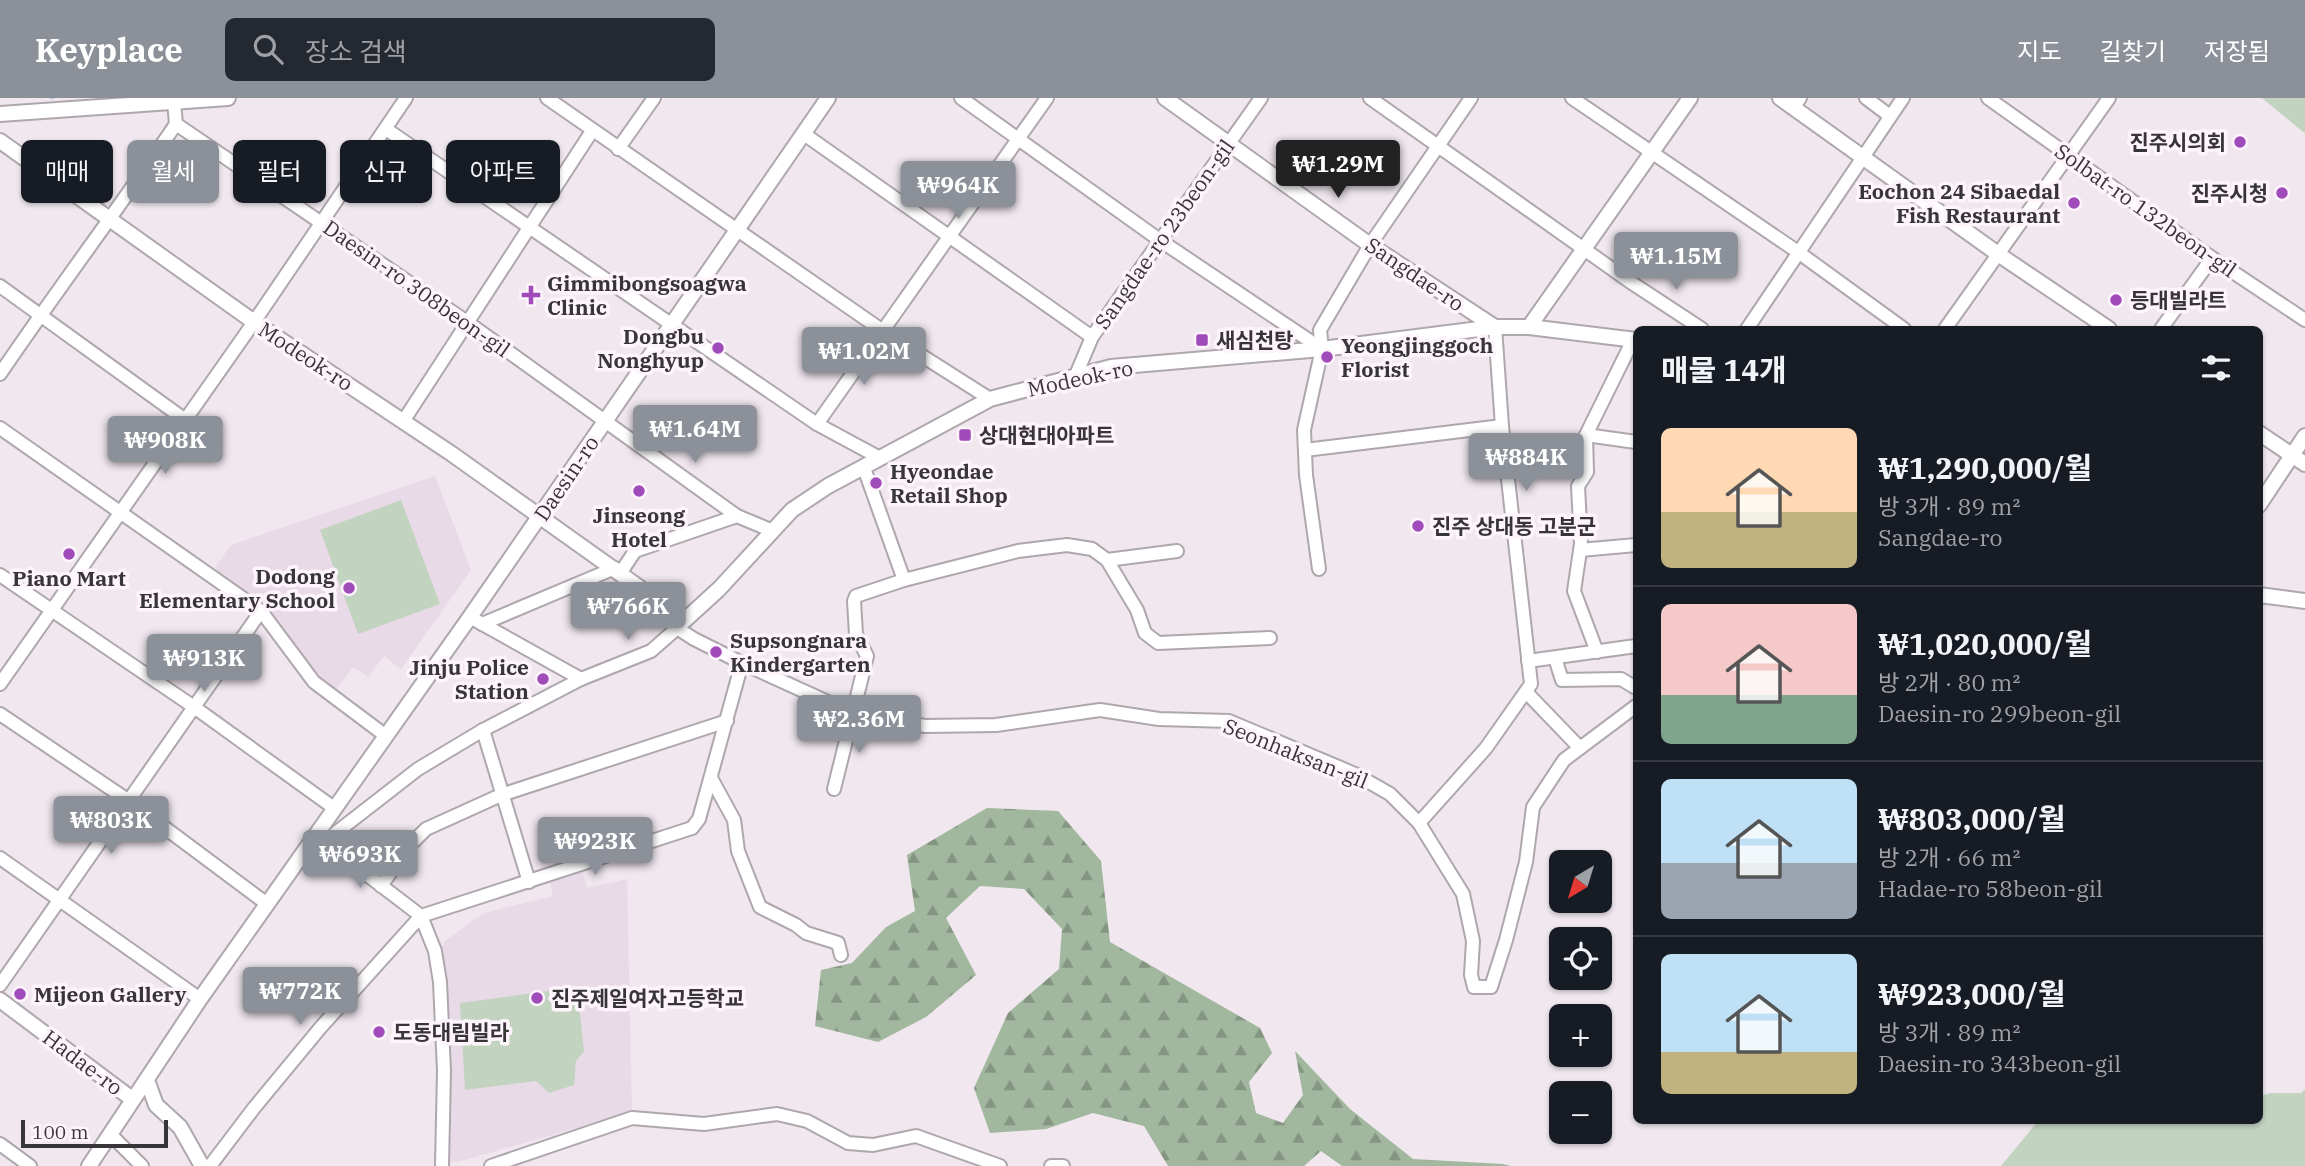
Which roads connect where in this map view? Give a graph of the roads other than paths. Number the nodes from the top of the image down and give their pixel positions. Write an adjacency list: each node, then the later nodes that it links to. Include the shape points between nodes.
1 (228, 98): 19 (street)
2 (406, 98): 25 (street)
3 (547, 98): 26 (street)
4 (654, 98): 32 (street)
5 (828, 98): 27 (street, Daesin-ro)
6 (961, 98): 28 (street)
7 (1047, 98): 28 (street)
8 (1165, 98): 30 (street, Sangdae-ro)
9 (1261, 98): 30 (street, Sangdae-ro 23beon-gil)
10 (1370, 98): 31 (street)
11 (1471, 98): 31 (street)
12 (1572, 98): 33 (street)
13 (1690, 98): 33 (street)
14 (1780, 98): 20 (street)
15 (1866, 98): 23 (street)
16 (1903, 98): 23 (street)
17 (1988, 98): 34 (street, Solbat-ro 132beon-gil)
18 (2109, 98): 34 (street)
19 (174, 102): 21 (street); 24 (street)
20 (1797, 103): 35 (street)
21 (18, 106): 22 (street)
22 (0, 114)
23 (1890, 116): 35 (street)
24 (176, 124): 36 (street); 37 (street, Daesin-ro 308beon-gil)
25 (386, 129): 37 (street); 38 (street)
26 (592, 131): 32 (street); 38 (street)
27 (803, 134): 39 (street, Daesin-ro); 40 (street)
28 (1019, 139): 40 (street); 41 (street)
29 (0, 141): 36 (street, Modeok-ro)
30 (1229, 144): 41 (street, Sangdae-ro 23beon-gil); 42 (street, Sangdae-ro)
31 (1438, 146): 42 (street); 43 (street)
32 (618, 149): 39 (street)
33 (1651, 152): 43 (street); 44 (street)
34 (2068, 154): 45 (street); 46 (street, Solbat-ro 132beon-gil)
35 (1862, 157): 44 (street); 45 (street)
36 (110, 221): 48 (street); 50 (street, Modeok-ro)
37 (321, 222): 50 (street); 51 (street, Daesin-ro 308beon-gil)
38 (530, 226): 51 (street); 52 (street)
39 (736, 230): 52 (street, Daesin-ro); 61 (street)
40 (950, 236): 61 (street); 62 (street)
41 (1161, 240): 62 (street, Sangdae-ro 23beon-gil); 65 (street)
42 (1370, 245): 59 (street, Sangdae-ro); 65 (street, via 1322,324)
43 (1584, 249): 53 (street); 60 (street)
44 (1798, 252): 54 (street); 55 (street)
45 (1998, 254): 56 (street); 57 (street)
46 (2212, 258): 49 (street, Solbat-ro 132beon-gil); 58 (street)
47 (0, 286): 48 (street)
48 (40, 315): 66 (street); 69 (street)
49 (2305, 320)
50 (254, 322): 69 (street); 70 (street, Modeok-ro)
51 (467, 322): 70 (street); 71 (street, Daesin-ro 308beon-gil)
52 (671, 324): 71 (street, Daesin-ro); 72 (street)
53 (1697, 326)
54 (1749, 326)
55 (1900, 326)
56 (1947, 326)
57 (2105, 326)
58 (2163, 326)
59 (1495, 327): 60 (street, Modeok-ro); 65 (street, Modeok-ro); 73 (street)
60 (1529, 327): 63 (street, Modeok-ro)
61 (883, 331): 68 (street); 72 (street)
62 (1092, 337): 67 (street, Sangdae-ro 23beon-gil)
63 (1633, 340)
64 (1633, 342): 75 (street)
65 (1322, 349): 67 (street, Modeok-ro, via 1111,367); 79 (street, via 1304,430)
66 (0, 374)
67 (1076, 375): 68 (street, Modeok-ro)
68 (990, 399): 81 (street, Modeok-ro)
69 (184, 419): 85 (street)
70 (404, 420): 87 (street, Modeok-ro)
71 (605, 420): 86 (street, Daesin-ro 308beon-gil); 87 (street, Daesin-ro)
72 (817, 424): 81 (street)
73 (1502, 426): 79 (street); 107 (street)
74 (0, 428): 85 (street)
75 (1586, 435): 78 (street); 90 (street, via 1587,472 1578,486)
76 (2263, 436): 80 (street)
77 (2305, 436): 80 (street)
78 (1633, 442)
79 (1305, 450): 93 (street)
80 (2291, 455): 82 (street); 84 (street)
81 (880, 458): 83 (street, Modeok-ro)
82 (2305, 464)
83 (864, 468): 88 (street, Modeok-ro, via 792,510); 96 (street)
84 (2263, 499)
85 (121, 512): 99 (street); 100 (street)
86 (737, 516): 88 (street, Daesin-ro 308beon-gil); 94 (street, via 635,551)
87 (540, 517): 94 (street, Modeok-ro); 101 (street, Daesin-ro)
88 (773, 531): 102 (street, Modeok-ro)
89 (1633, 545): 90 (street)
90 (1580, 550): 105 (street, via 1574,591)
91 (1177, 551): 92 (street)
92 (1107, 560): 96 (street, via 1092,550 1067,545 1018,551); 103 (street, via 1137,610 1145,633 1158,643)
93 (1320, 569)
94 (618, 570): 101 (street); 102 (street, Modeok-ro)
95 (0, 575): 100 (street)
96 (904, 580): 115 (street, via 856,596 854,601 856,634 867,656)
97 (2263, 596): 98 (street)
98 (2305, 601)
99 (261, 611): 113 (street); 119 (street, via 314,682)
100 (52, 612): 110 (street); 113 (street)
101 (476, 621): 109 (street); 119 (street, Daesin-ro)
102 (681, 624): 108 (street, Seonhaksan-gil, via 694,639); 109 (street, via 651,650)
103 (1270, 638)
104 (1633, 647): 105 (street)
105 (1597, 653): 106 (street)
106 (1555, 658): 107 (street); 111 (street, via 1562,680 1621,679)
107 (1528, 661): 112 (street, via 1531,684)
108 (742, 663): 115 (street, Seonhaksan-gil); 117 (street)
109 (581, 679): 118 (street)
110 (0, 684)
111 (1633, 686)
112 (1525, 692): 120 (street); 126 (street, via 1486,748)
113 (194, 706): 124 (street); 125 (street)
114 (1633, 708): 120 (street)
115 (852, 713): 122 (street); 126 (street, Seonhaksan-gil, via 925,726 996,725 1100,710 1159,719 1229,721 1355,774 1390,794)
116 (0, 714): 124 (street)
117 (727, 720): 121 (street); 123 (street)
118 (483, 730): 123 (street); 127 (street, via 418,769)
119 (386, 736): 125 (street, Daesin-ro)
120 (1580, 748): 126 (street, Seonhaksan-gil, via 1564,761 1533,807 1526,862 1491,987 1474,987 1473,941 1463,894)
121 (711, 778): 129 (street, via 692,828); 134 (street, via 734,820 738,852 760,906 806,933 838,943)
122 (834, 789)
123 (501, 795): 129 (street); 130 (street, via 426,829)
124 (129, 802): 131 (street); 132 (street)
125 (334, 808): 127 (street, Daesin-ro)
126 (1419, 823)
127 (318, 840): 130 (street); 132 (street, Daesin-ro)
128 (0, 858): 131 (street)
129 (529, 882): 133 (street)
130 (382, 886): 133 (street)
131 (60, 900): 135 (street); 136 (street)
132 (267, 904): 136 (street, Daesin-ro)
133 (421, 916): 146 (street, via 321,1027); 147 (street, via 435,951 440,982)
134 (841, 955)
135 (0, 985)
136 (200, 999): 138 (street, Daesin-ro)
137 (0, 1000): 139 (street, Hadae-ro)
138 (147, 1080): 139 (street, Daesin-ro); 145 (street, Hadae-ro, via 156,1105 180,1127)
139 (132, 1099): 140 (street, Daesin-ro)
140 (110, 1134): 143 (street, Daesin-ro); 144 (street)
141 (0, 1144): 142 (street)
142 (30, 1166)
143 (89, 1166)
144 (142, 1166)
145 (202, 1166)
146 (210, 1166)
147 (442, 1166)
148 (491, 1166): 149 (street, via 632,1118 704,1124 777,1114 807,1121 848,1143 873,1145 916,1136)
149 (999, 1166)
150 (1051, 1166): 151 (street)
151 (1063, 1166)

